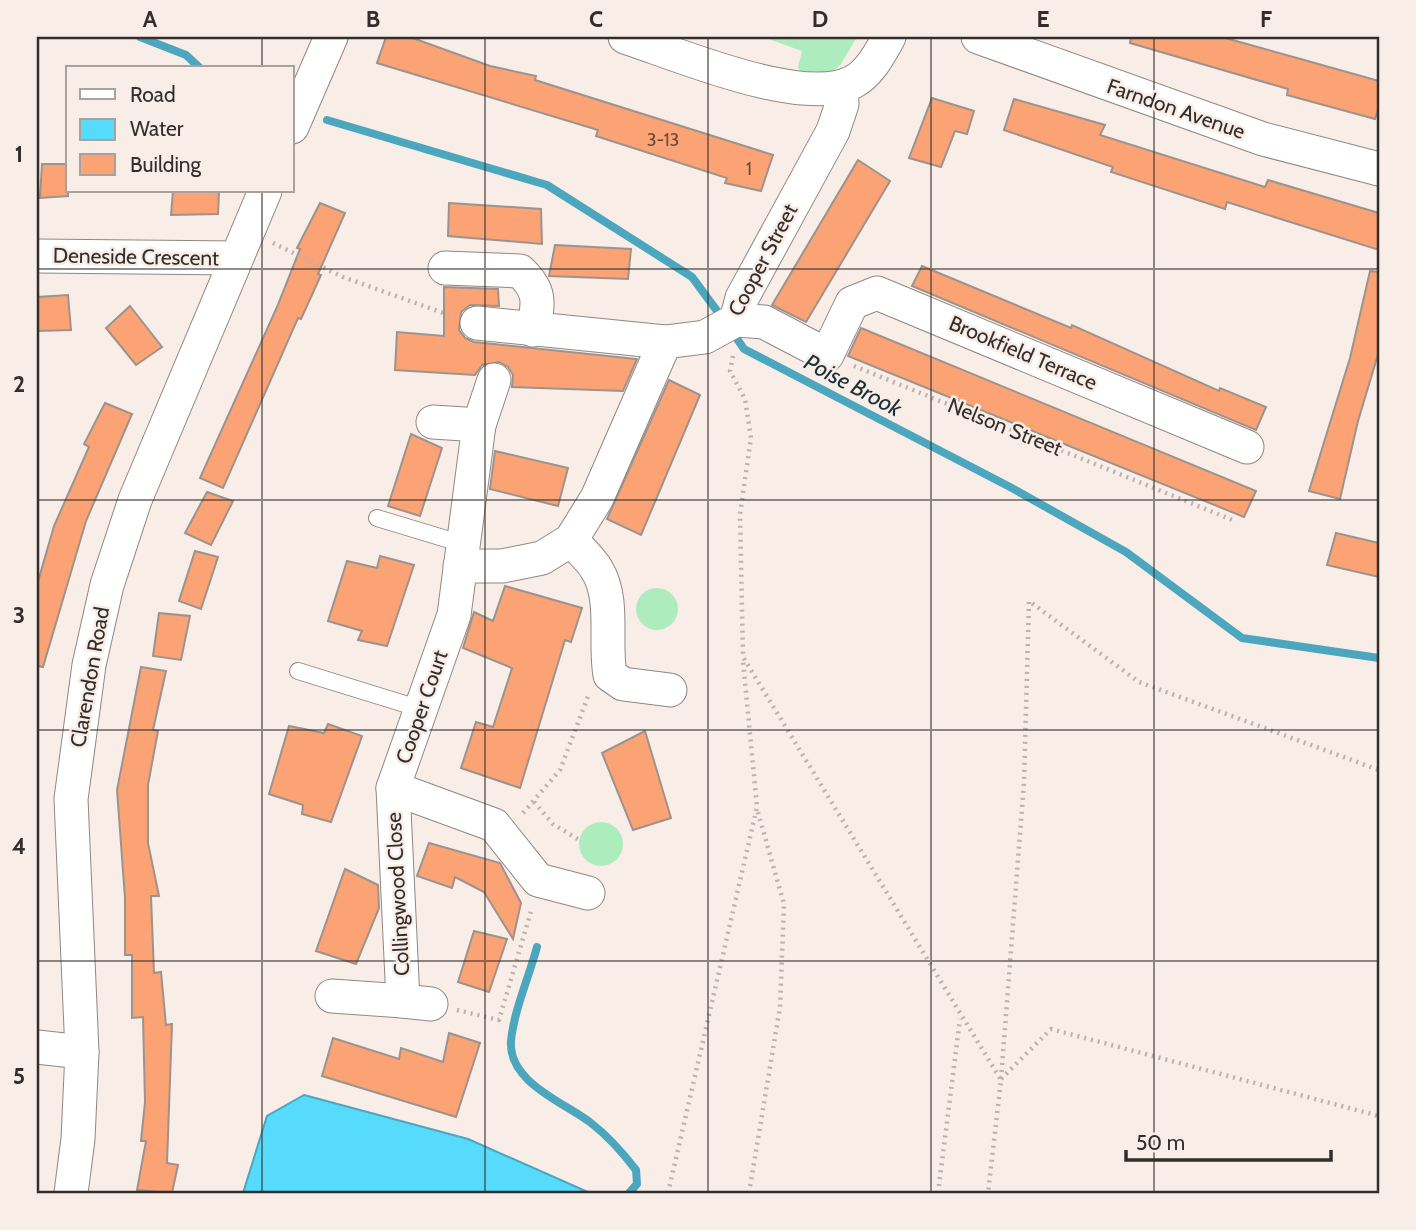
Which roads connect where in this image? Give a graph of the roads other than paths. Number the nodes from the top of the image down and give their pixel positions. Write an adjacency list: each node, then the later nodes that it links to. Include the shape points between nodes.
1 (331, 37): 6 (street)
2 (889, 37): 5 (street, via 864,75)
3 (978, 37): 7 (street, Farndon Avenue, via 1263,139)
4 (633, 38): 5 (street, via 791,88)
5 (841, 87): 13 (street, Cooper Street, via 836,124)
6 (294, 122)
7 (1379, 169)
8 (265, 192): 9 (street, Clarendon Road)
9 (243, 245): 10 (street, Deneside Crescent); 30 (street, Clarendon Road, via 135,500 107,585 89,665 71,799)
10 (37, 256)
11 (445, 268): 14 (street, via 520,271 534,284 538,305)
12 (477, 323): 14 (street, Cooper Street)
13 (724, 327): 15 (street, Cooper Street); 19 (street, Brookfield Terrace, via 764,322 827,355 852,303 877,293)
14 (533, 330): 15 (street, Cooper Street)
15 (665, 342): 21 (street, via 597,498)
16 (494, 380): 18 (street, Cooper Court)
17 (433, 422): 18 (street)
18 (479, 425): 22 (street, Cooper Court)
19 (1247, 447)
20 (377, 518): 22 (lane)
21 (572, 540): 22 (street, via 542,558 502,566); 24 (street, via 597,570 606,591 610,675 623,684)
22 (462, 555): 25 (street, Cooper Court, via 454,615)
23 (298, 671): 25 (lane)
24 (670, 690)
25 (421, 709): 26 (street, Cooper Court)
26 (393, 788): 27 (street, Cooper Court, via 494,825 538,880); 28 (street, Collingwood Close, via 417,1003)
27 (588, 893)
28 (332, 996)
29 (37, 1047): 30 (street)
30 (82, 1052): 31 (street, Clarendon Road)
31 (71, 1193)

